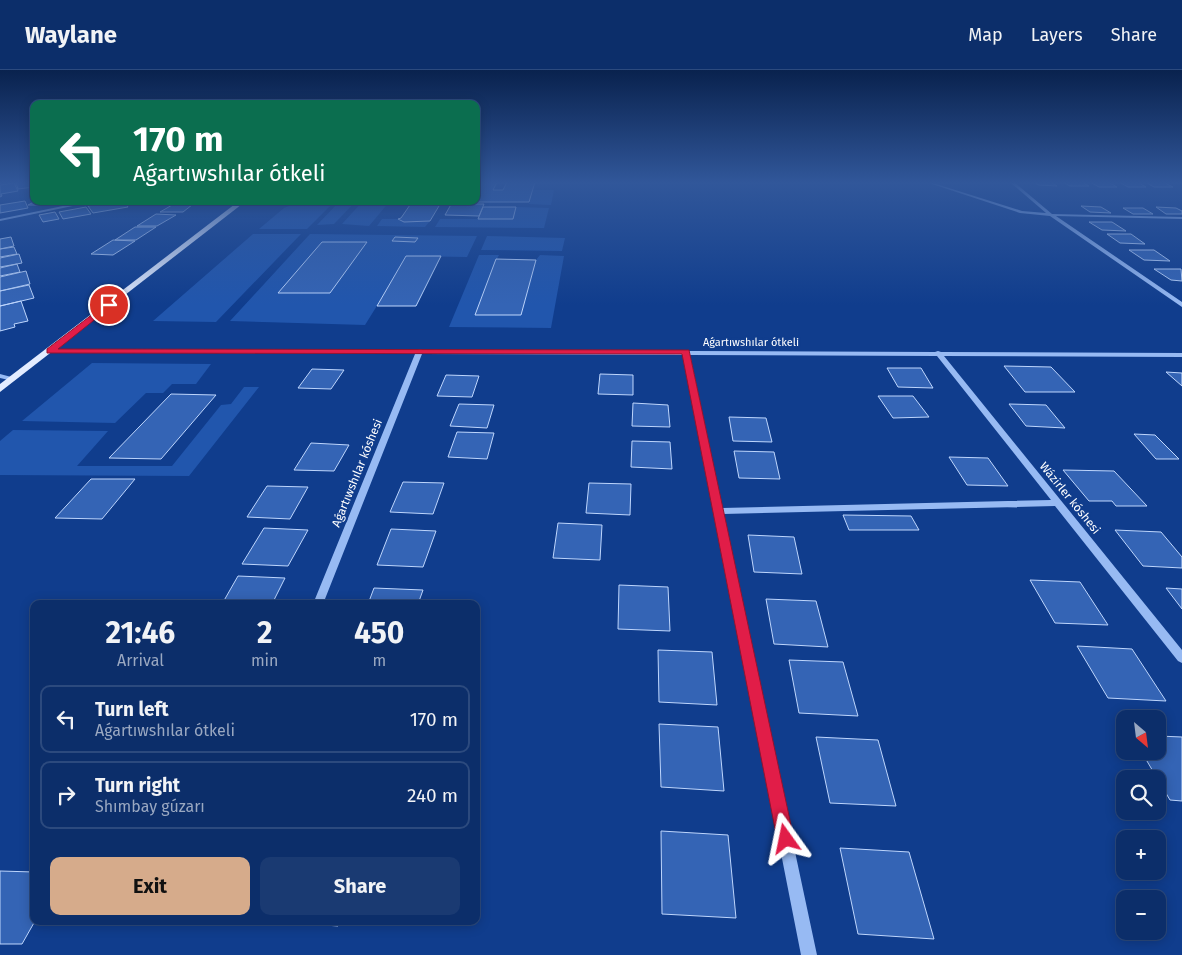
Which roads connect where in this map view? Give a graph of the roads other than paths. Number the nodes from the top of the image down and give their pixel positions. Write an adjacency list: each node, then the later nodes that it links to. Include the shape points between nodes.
1 (214, 223): 4 (main road)
2 (1063, 223): 3 (street)
3 (1182, 305)
4 (50, 351): 5 (street, Aǵartıwshılar ótkeli); 10 (main road)
5 (420, 352): 6 (street, Aǵartıwshılar ótkeli); 14 (street, Aǵartıwshılar kóshesi)
6 (686, 352): 7 (street, Aǵartıwshılar ótkeli); 13 (street)
7 (938, 353): 8 (street, Aǵartıwshılar ótkeli); 12 (street, Wázirler kóshesi)
8 (1182, 355)
9 (0, 376): 10 (street)
10 (13, 379): 11 (main road)
11 (0, 389)
12 (1058, 503): 13 (street); 15 (street, Wázirler kóshesi)
13 (718, 512): 16 (street)
14 (320, 600)
15 (1182, 658)
16 (809, 955)

